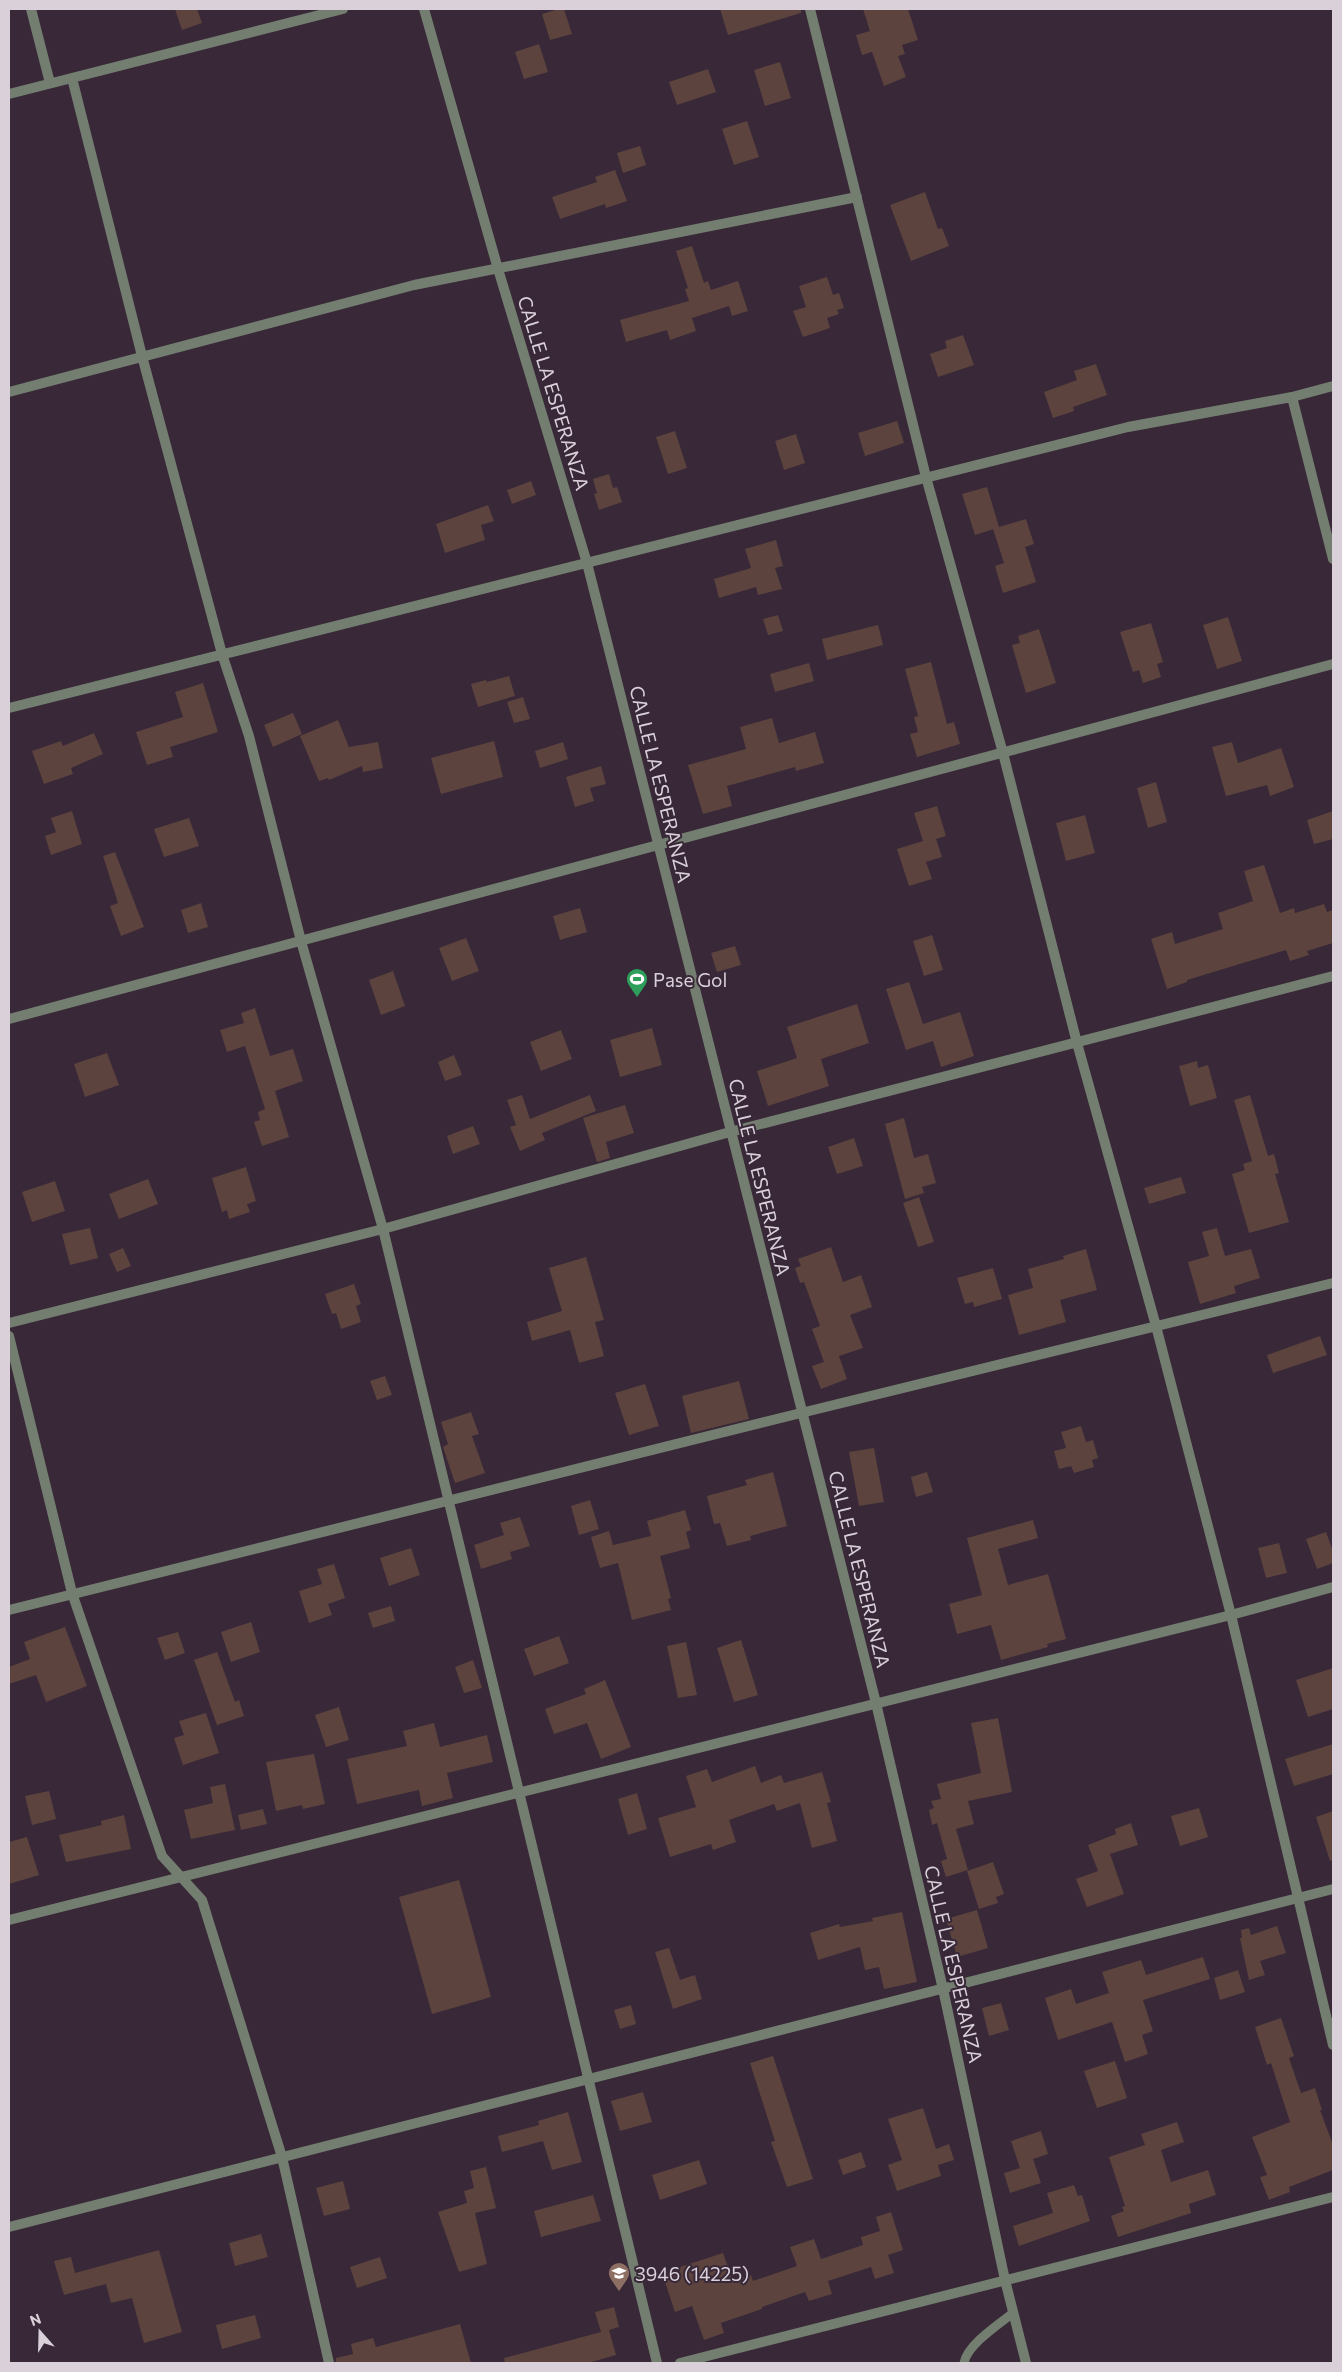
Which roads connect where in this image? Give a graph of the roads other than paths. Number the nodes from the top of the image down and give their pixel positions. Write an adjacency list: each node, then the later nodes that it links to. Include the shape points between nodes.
1 (32, 9): 6 (street)
2 (344, 9): 5 (street)
3 (424, 9): 9 (street, CALLE LA ESPERANZA)
4 (810, 9): 8 (street)
5 (72, 78): 6 (street); 10 (street)
6 (50, 83): 7 (street)
7 (9, 94)
8 (857, 196): 9 (street); 14 (street)
9 (498, 269): 10 (street, via 414,285); 16 (street, CALLE LA ESPERANZA)
10 (142, 356): 12 (street); 17 (street)
11 (1333, 386): 13 (street)
12 (9, 392)
13 (1292, 397): 14 (street, via 1128,427); 15 (street)
14 (926, 478): 16 (street); 20 (street)
15 (1333, 559)
16 (587, 563): 17 (street); 21 (street, CALLE LA ESPERANZA)
17 (222, 654): 19 (street); 22 (street, via 249,736)
18 (1333, 664): 20 (street)
19 (9, 708)
20 (1003, 753): 21 (street); 25 (street)
21 (659, 845): 22 (street); 26 (street, CALLE LA ESPERANZA)
22 (301, 941): 24 (street); 27 (street)
23 (1333, 976): 25 (street)
24 (9, 1020)
25 (1077, 1043): 26 (street); 30 (street)
26 (730, 1132): 27 (street); 32 (street, CALLE LA ESPERANZA)
27 (383, 1229): 29 (street); 33 (street)
28 (1333, 1283): 30 (street)
29 (9, 1323)
30 (1156, 1326): 32 (street); 37 (street)
31 (9, 1336): 35 (street)
32 (801, 1413): 33 (street); 38 (street, CALLE LA ESPERANZA)
33 (449, 1501): 35 (street); 39 (street)
34 (1333, 1587): 37 (street)
35 (72, 1594): 36 (street); 40 (street, via 162,1856)
36 (9, 1610)
37 (1231, 1615): 38 (street); 42 (street)
38 (876, 1703): 39 (street); 44 (street, CALLE LA ESPERANZA)
39 (519, 1793): 40 (street); 46 (street)
40 (182, 1876): 43 (street); 47 (street, via 202,1900)
41 (1333, 1888): 42 (street)
42 (1297, 1897): 44 (street); 45 (street)
43 (9, 1920)
44 (943, 1989): 46 (street); 50 (street, CALLE LA ESPERANZA)
45 (1333, 2045)
46 (588, 2079): 47 (street); 53 (street)
47 (282, 2157): 49 (street); 52 (street)
48 (1333, 2197): 50 (street)
49 (9, 2227)
50 (1005, 2280): 51 (street, CALLE LA ESPERANZA); 54 (street)
51 (1013, 2313): 55 (lane, via 988,2332 965,2356); 56 (street, CALLE LA ESPERANZA)
52 (329, 2363)
53 (657, 2363)
54 (680, 2363)
55 (964, 2363)
56 (1026, 2363)

